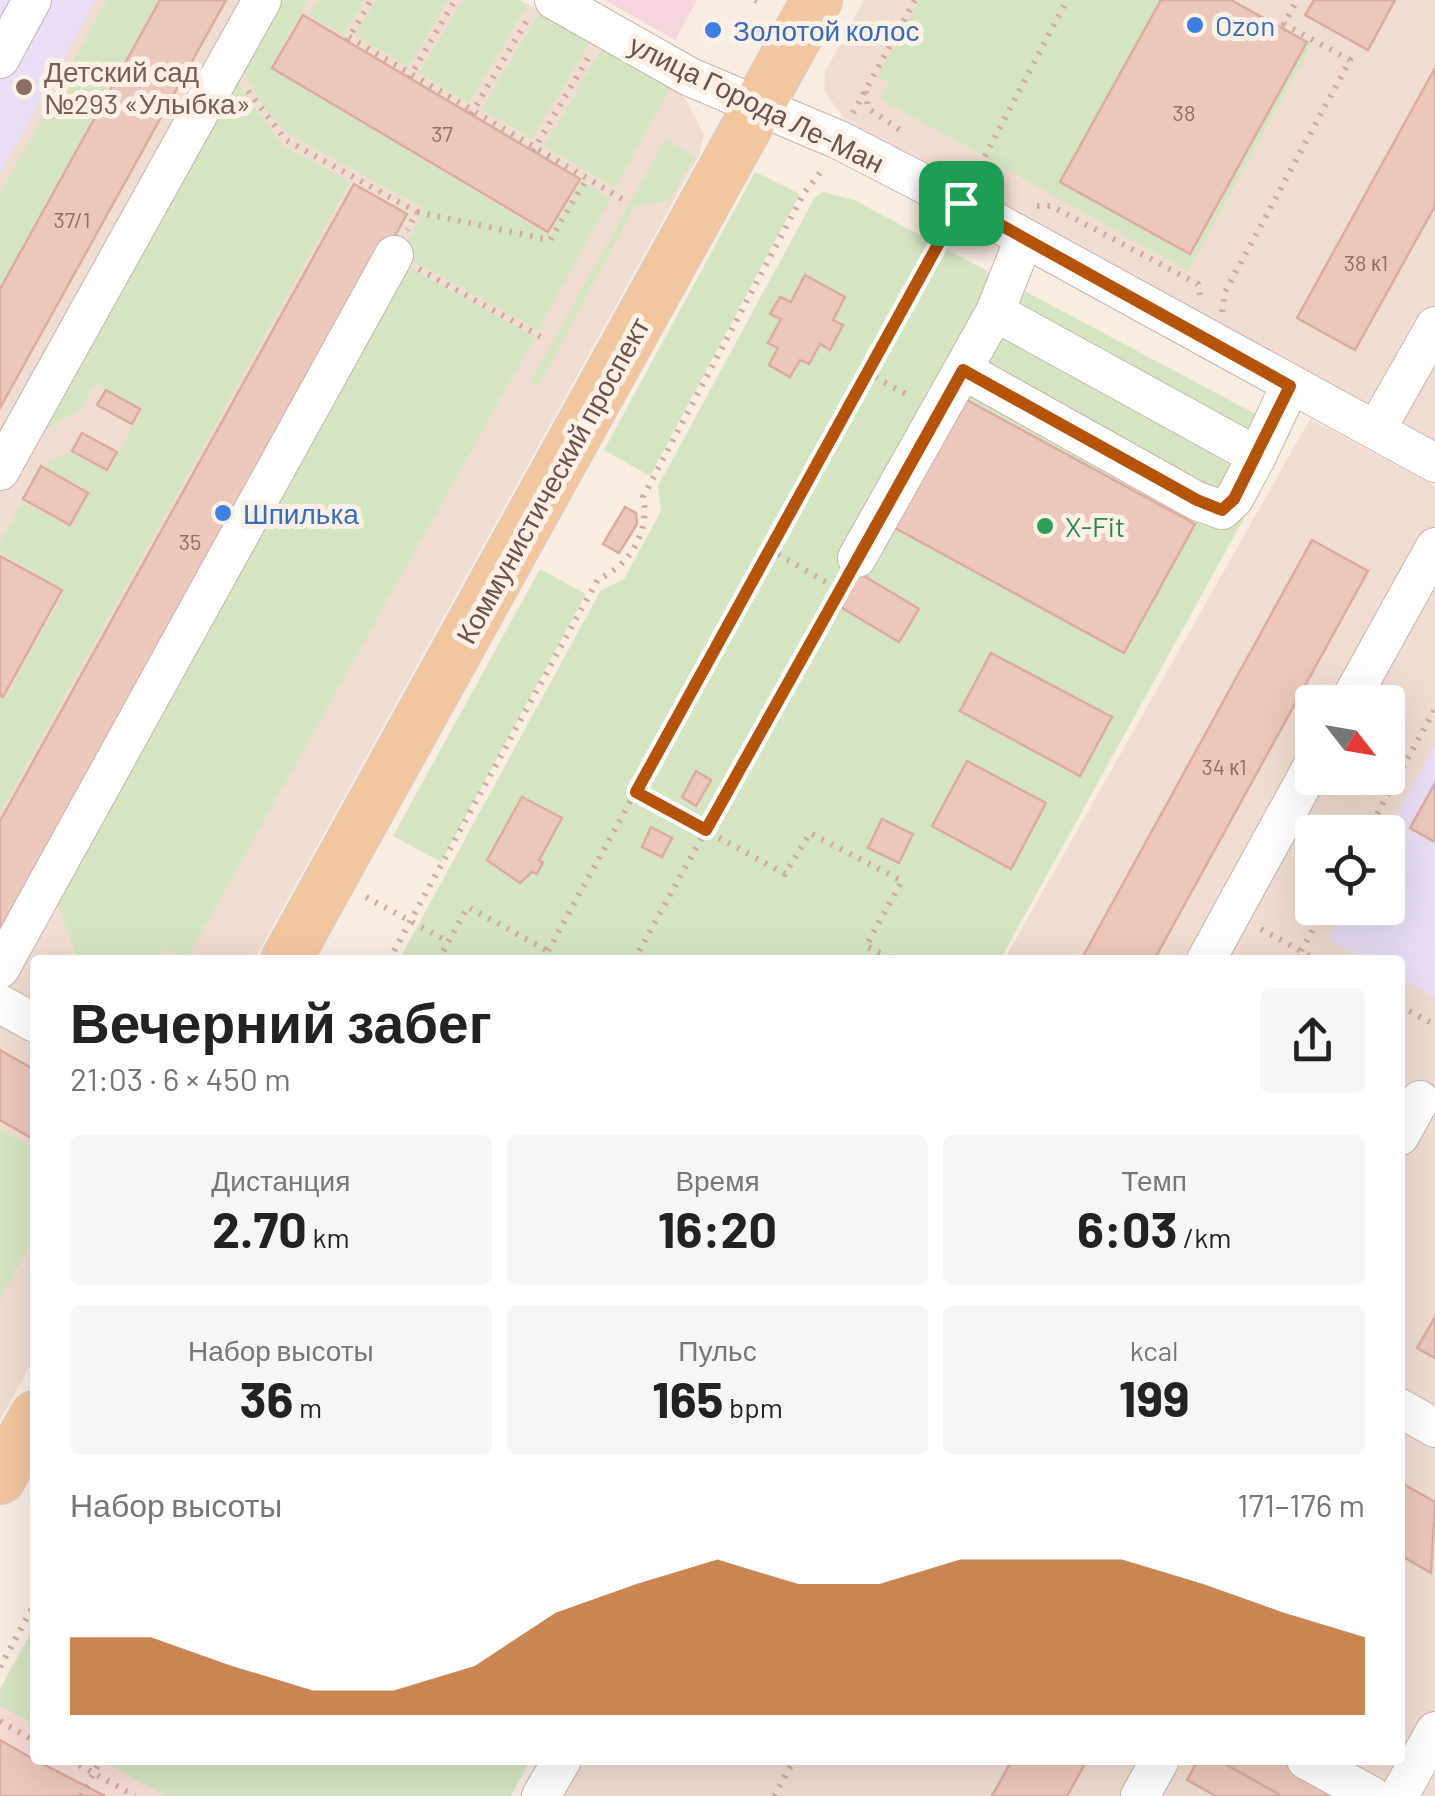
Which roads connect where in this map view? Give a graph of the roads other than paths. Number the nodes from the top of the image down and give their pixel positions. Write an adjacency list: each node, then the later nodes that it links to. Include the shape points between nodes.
1 (262, 0): 16 (street)
2 (817, 0): 6 (main road, Коммунистический проспект)
3 (545, 2): 6 (street, улица Города Ле-Ман, via 690,77)
4 (21, 4): 5 (street)
5 (0, 59)
6 (759, 103): 7 (street, улица Города Ле-Ман); 21 (main road, Коммунистический проспект)
7 (1024, 239): 9 (street); 12 (street, улица Города Ле-Ман)
8 (394, 255): 23 (street)
9 (995, 312): 11 (street); 14 (street)
10 (1435, 326): 13 (street)
11 (963, 370): 14 (street, via 1222,510); 18 (street)
12 (1290, 386): 13 (street, улица Города Ле-Ман); 14 (street)
13 (1376, 430): 15 (street, улица Города Ле-Ман)
14 (1257, 456)
15 (1435, 464)
16 (0, 471)
17 (1435, 547): 19 (street)
18 (848, 574)
19 (1358, 685)
20 (1297, 795): 22 (street)
21 (289, 955)
22 (1209, 955)
23 (0, 968)
24 (0, 1004): 25 (street)
25 (30, 1021)
26 (1420, 1100): 27 (street)
27 (1405, 1127)
28 (1405, 1411): 30 (street)
29 (30, 1425): 31 (main road)
30 (1435, 1428)
31 (0, 1479)
32 (1435, 1731): 39 (street)
33 (559, 1765): 36 (street)
34 (1157, 1765): 37 (street)
35 (1315, 1765): 38 (street)
36 (540, 1796)
37 (1140, 1796)
38 (1372, 1796)
39 (1399, 1796)

